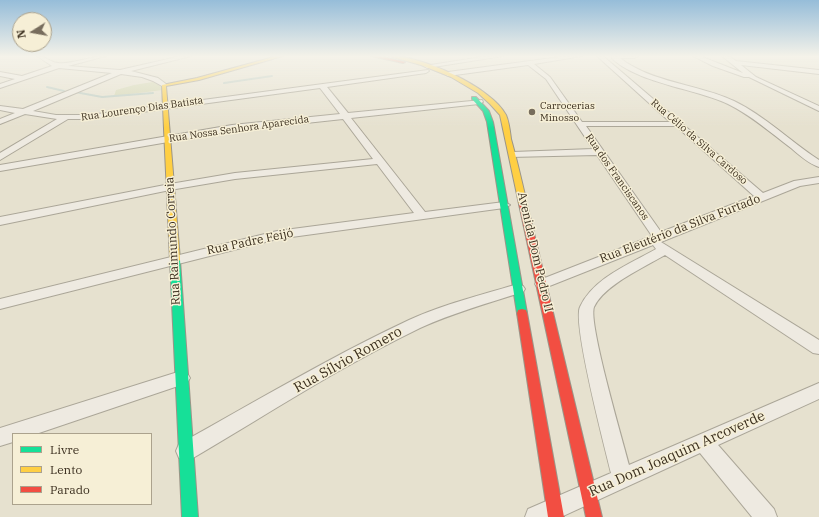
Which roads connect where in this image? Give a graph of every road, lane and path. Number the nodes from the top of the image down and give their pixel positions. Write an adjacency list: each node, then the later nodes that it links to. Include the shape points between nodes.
1 (16, 80): 14 (street)
2 (100, 80): 19 (street)
3 (157, 80): 12 (street)
4 (191, 80): 12 (main road)
5 (352, 80): 13 (street, Rua Lourenço Dias Batista)
6 (446, 80): 15 (main road, Avenida Dom Pedro II)
7 (459, 80): 27 (main road, Avenida Dom Pedro II, via 499,108 505,119)
8 (549, 80): 23 (street, Rua dos Franciscanos)
9 (628, 80): 24 (street, Rua Célio da Silva Cardoso)
10 (669, 80): 30 (street, via 731,102)
11 (758, 80): 18 (street)
12 (164, 85): 16 (main road, Rua Raimundo Correia)
13 (322, 85): 16 (street, Rua Lourenço Dias Batista); 20 (street)
14 (0, 86)
15 (479, 102): 20 (street, Rua Nossa Senhora Aparecida); 36 (main road, Avenida Dom Pedro II, via 490,122)
16 (165, 106): 21 (street, Rua Lourenço Dias Batista); 25 (main road, Rua Raimundo Correia)
17 (0, 108): 19 (street, Rua Lourenço Dias Batista)
18 (819, 109)
19 (24, 112): 21 (street, Rua Lourenço Dias Batista); 22 (street)
20 (346, 116): 25 (street, Rua Nossa Senhora Aparecida, via 253,125); 29 (street)
21 (65, 118): 28 (street)
22 (0, 122)
23 (580, 124): 24 (street); 26 (street, Rua dos Franciscanos)
24 (679, 124): 35 (street, Rua Célio da Silva Cardoso)
25 (167, 138): 31 (street, Rua Nossa Senhora Aparecida); 34 (main road, Rua Raimundo Correia)
26 (599, 152): 27 (street); 39 (street, Rua dos Franciscanos)
27 (513, 155): 41 (main road, Avenida Dom Pedro II)
28 (0, 157)
29 (380, 161): 34 (street, via 258,172); 37 (street)
30 (819, 164): 33 (street)
31 (0, 168)
32 (819, 180): 33 (street, Rua Eleutério da Silva Furtado)
33 (798, 183): 35 (street, Rua Eleutério da Silva Furtado)
34 (170, 187): 38 (street); 40 (main road, Rua Raimundo Correia)
35 (761, 197): 39 (street, Rua Eleutério da Silva Furtado)
36 (504, 205): 37 (street, Rua Padre Feijó); 42 (main road, Avenida Dom Pedro II)
37 (421, 215): 40 (street, Rua Padre Feijó, via 277,235)
38 (0, 221)
39 (659, 242): 41 (street, Rua Eleutério da Silva Furtado); 44 (street, Rua dos Franciscanos); 52 (street, via 602,287 586,308 587,330)
40 (174, 260): 43 (street, Rua Padre Feijó); 45 (main road, Rua Raimundo Correia)
41 (542, 284): 53 (main road, Avenida Dom Pedro II)
42 (518, 289): 51 (street, Rua Sílvio Romero, via 464,305 415,324 348,358); 54 (main road, Avenida Dom Pedro II)
43 (0, 304)
44 (819, 348)
45 (181, 378): 48 (street); 51 (main road, Rua Raimundo Correia)
46 (819, 391): 50 (street, Rua Dom Joaquim Arcoverde)
47 (12, 433): 49 (street)
48 (12, 433)
49 (0, 437)
50 (703, 442): 52 (street, Rua Dom Joaquim Arcoverde); 57 (street)
51 (186, 451): 55 (main road, Rua Raimundo Correia)
52 (622, 478): 53 (street, Rua Dom Joaquim Arcoverde)
53 (589, 493): 54 (street, Rua Dom Joaquim Arcoverde); 56 (main road, Avenida Dom Pedro II)
54 (549, 514)
55 (190, 517)
56 (594, 517)
57 (766, 517)

